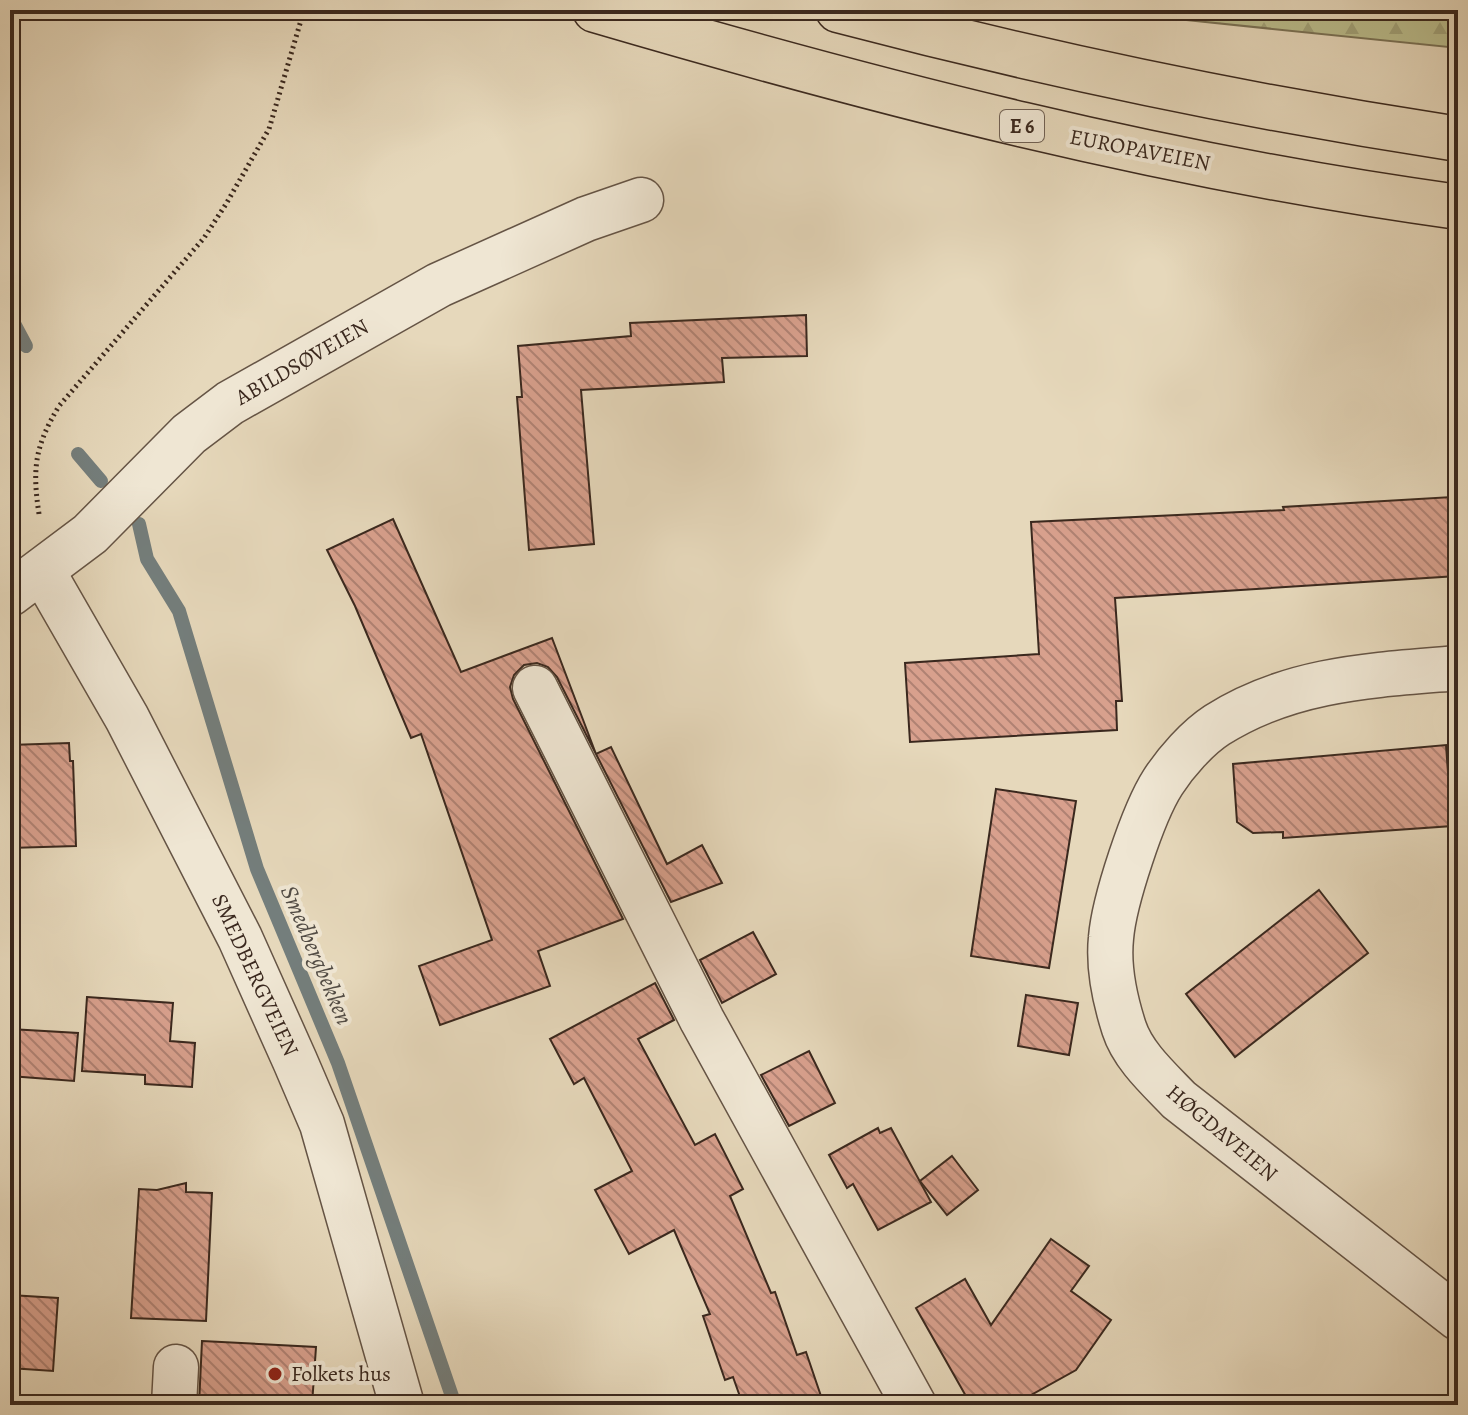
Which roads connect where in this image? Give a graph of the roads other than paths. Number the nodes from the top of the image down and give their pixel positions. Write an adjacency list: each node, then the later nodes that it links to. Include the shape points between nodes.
1 (595, 10): 5 (highway, EUROPAVEIEN / E 6, via 1009,123)
2 (838, 10): 3 (highway, via 1121,80)
3 (1458, 139)
4 (641, 200): 6 (street, ABILDSØVEIEN, via 439,285 230,403 189,434 90,534)
5 (1458, 207)
6 (37, 575): 10 (street, SMEDBERGVEIEN, via 127,718 240,938 295,1061 322,1124)
7 (1458, 668): 9 (street, HØGDAVEIEN, via 1314,684 1265,700 1214,727 1161,785 1128,867 1110,936 1112,978 1125,1031 1145,1064 1179,1100)
8 (535, 688): 11 (street, via 702,1020)
9 (1458, 1318)
10 (402, 1405)
11 (914, 1405)

